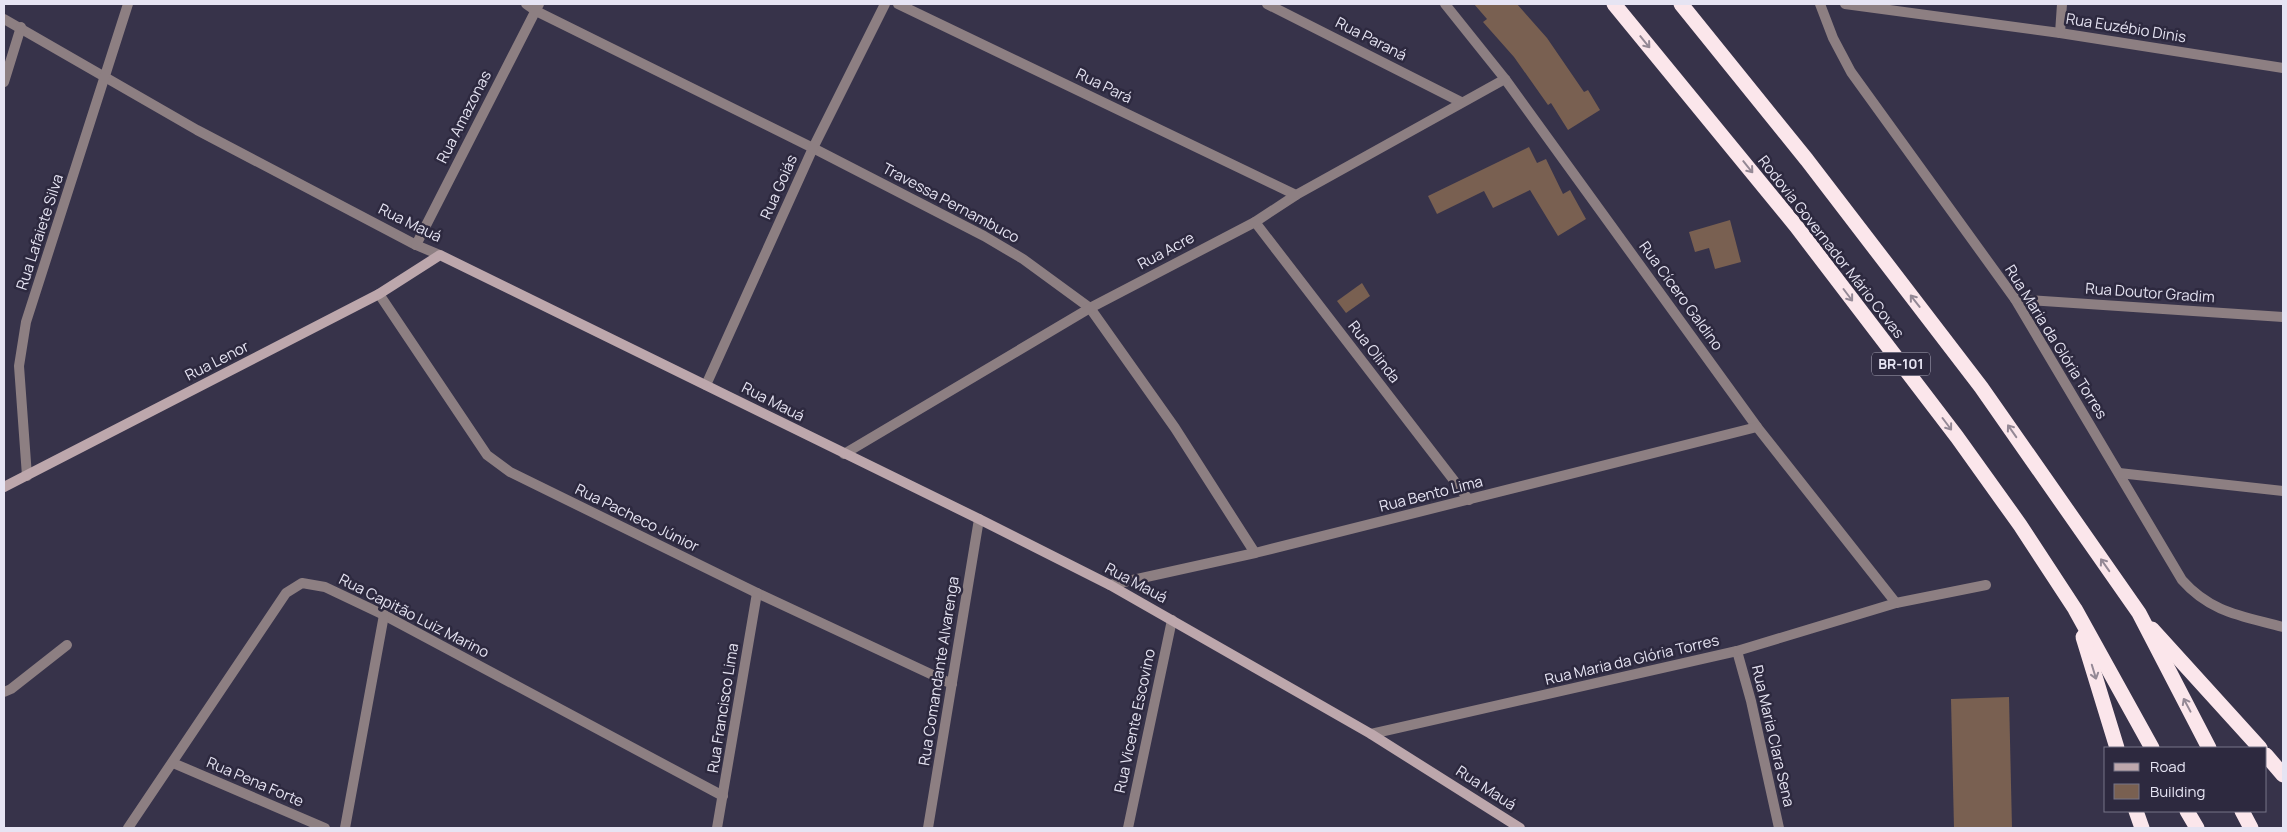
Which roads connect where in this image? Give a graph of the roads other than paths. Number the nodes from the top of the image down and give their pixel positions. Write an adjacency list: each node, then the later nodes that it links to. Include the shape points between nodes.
1 (128, 4): 17 (street, Rua Lafaiete Silva)
2 (526, 4): 12 (street, Travessa Pernambuco)
3 (885, 4): 21 (street, Rua Goiás)
4 (898, 4): 22 (street, Rua Pará)
5 (1267, 4): 20 (street, Rua Paraná)
6 (1445, 4): 18 (street, Rua Cícero Galdino)
7 (1614, 4): 44 (highway, Rodovia Governador Mário Covas / BR-101, one-way to 44, via 1796,226 2020,525)
8 (1681, 4): 45 (highway, BR-101, one-way to 8, via 1981,386 1807,160)
9 (1820, 4): 27 (street, Rua Maria da Glória Torres, via 1851,72)
10 (1845, 4): 15 (street, Rua Euzébio Dinis)
11 (2062, 4): 15 (street)
12 (537, 7): 21 (street, Travessa Pernambuco); 24 (street, Rua Amazonas)
13 (4, 18): 14 (street, Rua Mauá)
14 (22, 27): 17 (street, Rua Mauá); 19 (street)
15 (2060, 33): 16 (street, Rua Euzébio Dinis)
16 (2283, 68)
17 (106, 79): 24 (street, Rua Mauá); 34 (street, Rua Lafaiete Silva, via 26,322 19,366)
18 (1505, 80): 20 (street, Rua Acre); 31 (street, Rua Cícero Galdino)
19 (4, 82)
20 (1461, 102): 22 (street, Rua Acre)
21 (813, 148): 28 (street, Travessa Pernambuco, via 1007,250); 30 (street, Rua Goiás)
22 (1296, 195): 23 (street, Rua Acre)
23 (1255, 222): 28 (street, Rua Acre); 37 (street, Rua Olinda)
24 (416, 244): 25 (street, Rua Mauá)
25 (440, 255): 26 (street, Rua Lenor); 30 (street, Rua Mauá)
26 (379, 294): 34 (street, Rua Lenor); 42 (street, Rua Pacheco Júnior, via 487,455 510,472)
27 (2015, 299): 29 (street, Rua Doutor Gradim); 33 (street, Rua Maria da Glória Torres)
28 (1090, 308): 32 (street, Rua Acre); 39 (street, Travessa Pernambuco, via 1175,428)
29 (2283, 317)
30 (706, 385): 32 (street, Rua Mauá)
31 (1757, 427): 37 (street, Rua Bento Lima); 43 (street, Rua Cícero Galdino)
32 (844, 454): 38 (street, Rua Mauá)
33 (2119, 473): 36 (street); 48 (street, Rua Maria da Glória Torres, via 2182,580 2196,596 2221,610)
34 (27, 476): 35 (street, Rua Lenor)
35 (4, 487)
36 (2283, 492)
37 (1469, 500): 39 (street, Rua Bento Lima)
38 (979, 519): 41 (street, Rua Mauá); 51 (street, Rua Comandante Alvarenga)
39 (1255, 553): 41 (street, Rua Bento Lima)
40 (1986, 585): 43 (street, Rua Maria da Glória Torres)
41 (1110, 586): 47 (street, Rua Mauá)
42 (757, 594): 51 (street, Rua Pacheco Júnior); 61 (street, Rua Francisco Lima)
43 (1896, 603): 50 (street, Rua Maria da Glória Torres)
44 (2074, 609): 54 (highway, one-way to 54); 55 (highway, Rodovia Governador Mário Covas / BR-101)
45 (2138, 613): 56 (highway, BR-101, one-way to 45); 57 (highway)
46 (384, 615): 59 (street, Rua Capitão Luiz Marino, via 325,587 302,584 286,593); 61 (street, Rua Capitão Luiz Marino); 67 (street)
47 (1172, 620): 53 (street, Rua Mauá); 70 (street, Rua Vicente Escovino)
48 (2283, 627)
49 (67, 645): 52 (street)
50 (1737, 651): 53 (street, Rua Maria da Glória Torres); 72 (street, Rua Maria Clara Sena)
51 (952, 684): 69 (street, Rua Comandante Alvarenga)
52 (4, 692)
53 (1371, 734): 71 (street, Rua Mauá)
54 (2117, 747)
55 (2151, 747)
56 (2208, 747)
57 (2259, 747)
58 (2267, 756): 60 (highway)
59 (173, 763): 65 (street, Rua Capitão Luiz Marino); 66 (street, Rua Pena Forte)
60 (2283, 775)
61 (723, 796): 68 (street, Rua Francisco Lima)
62 (2136, 812): 73 (highway)
63 (2188, 812): 74 (highway)
64 (2243, 812): 75 (highway)
65 (128, 828)
66 (325, 828)
67 (345, 828)
68 (717, 828)
69 (928, 828)
70 (1128, 828)
71 (1520, 828)
72 (1779, 828)
73 (2142, 828)
74 (2197, 828)
75 (2251, 828)

